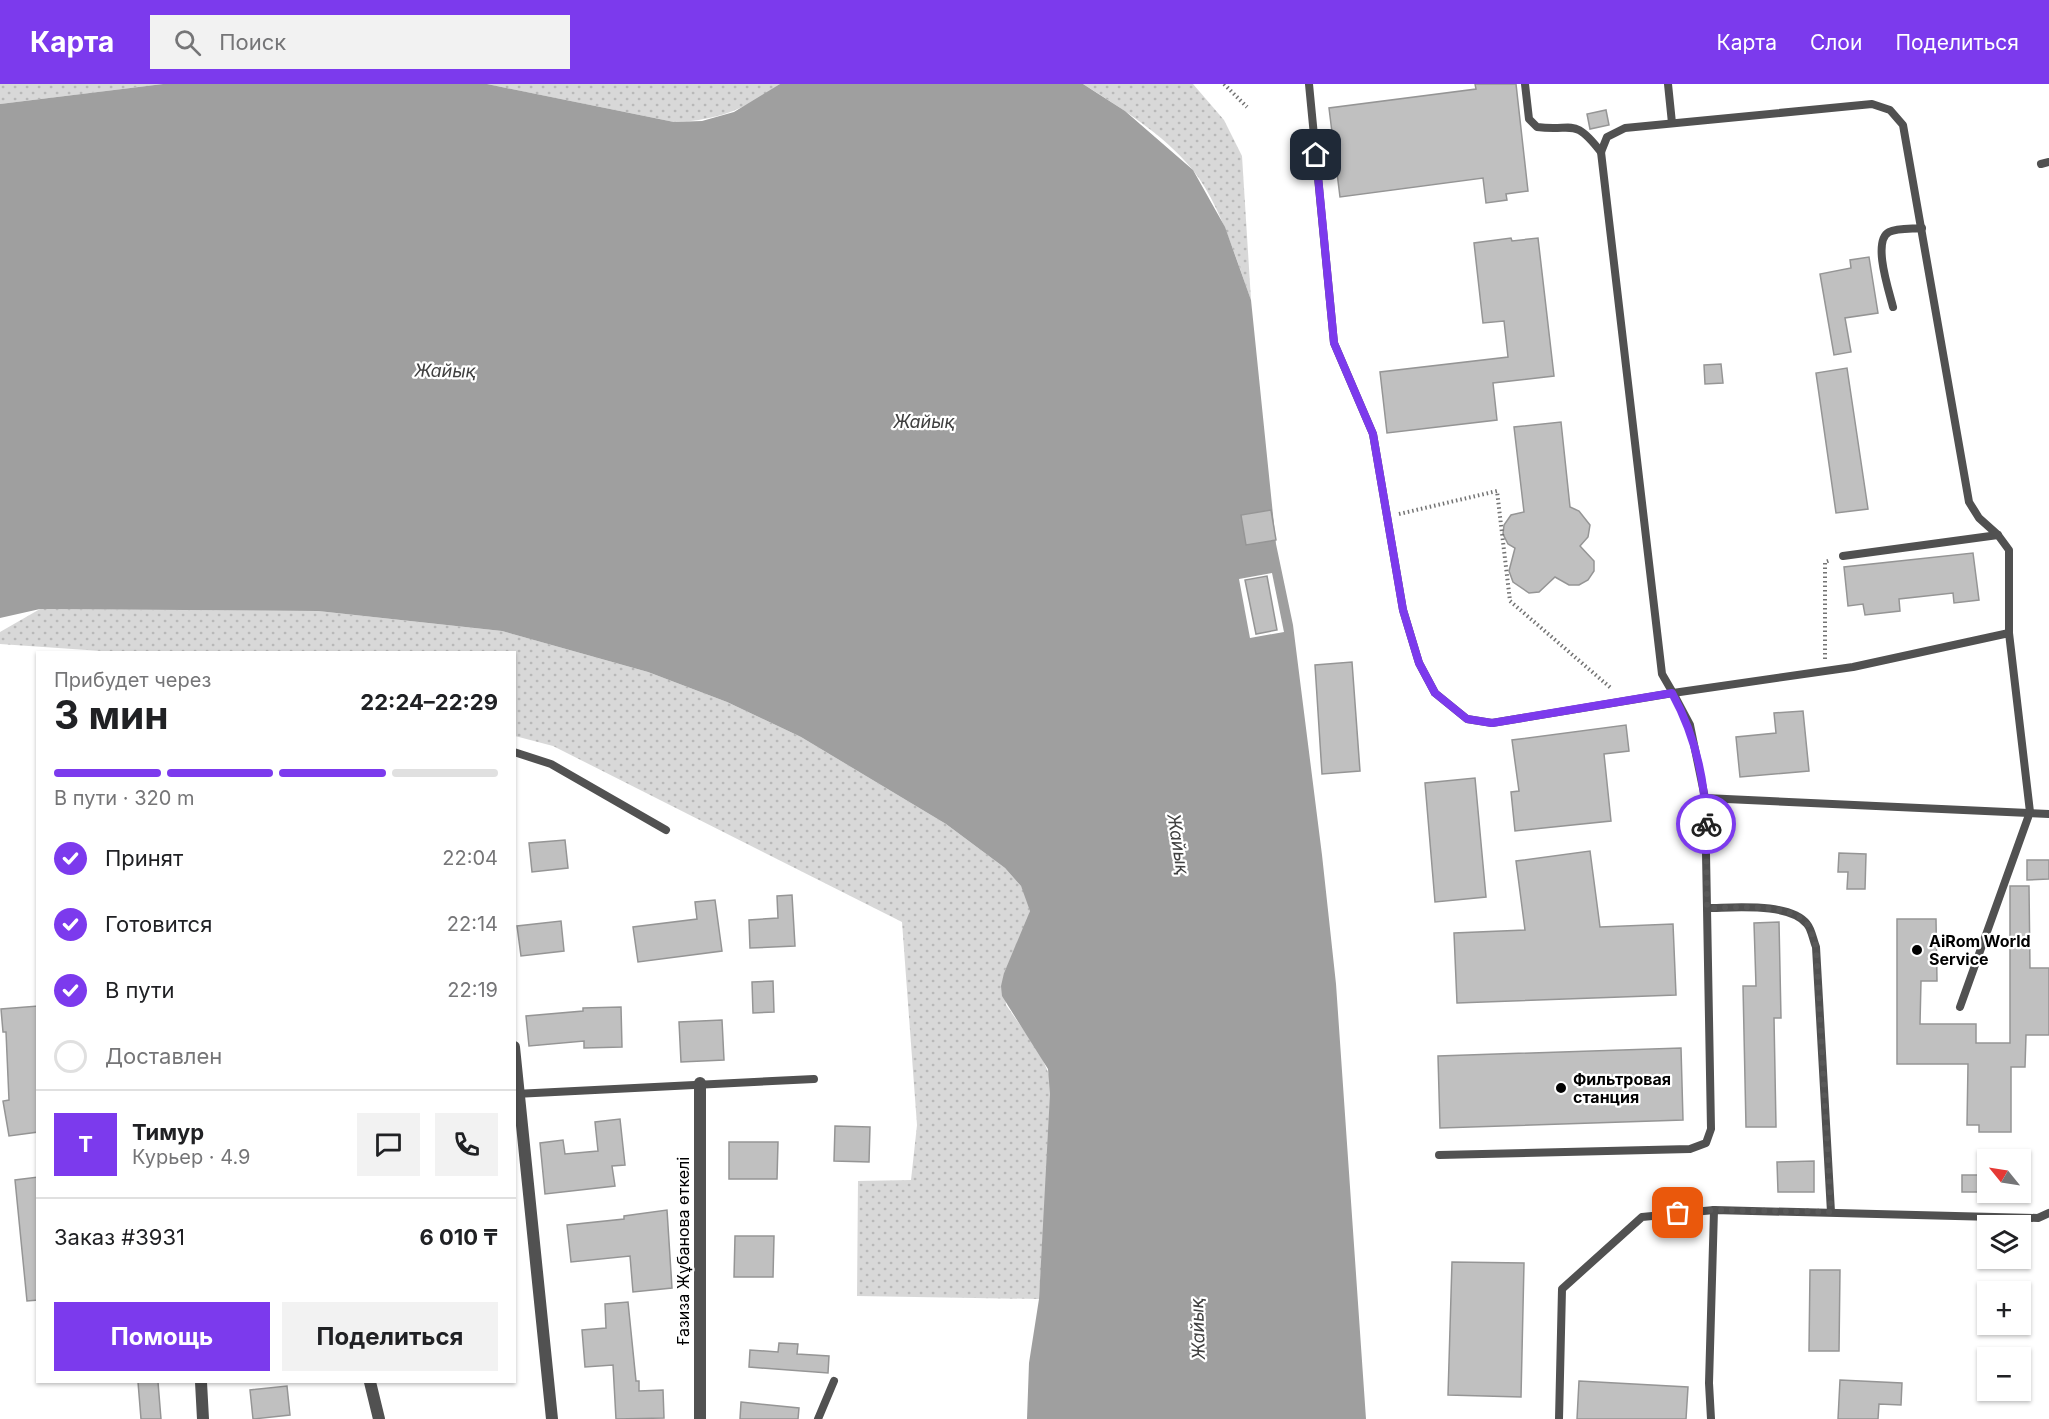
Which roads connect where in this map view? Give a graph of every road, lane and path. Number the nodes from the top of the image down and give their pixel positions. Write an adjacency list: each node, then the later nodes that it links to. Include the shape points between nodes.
1 (1224, 84): 5 (path)
2 (1309, 84): 10 (lane, via 1334,343 1373,434)
3 (1525, 84): 7 (lane, via 1529,119 1537,127 1571,125 1589,136)
4 (1668, 84): 6 (lane)
5 (1247, 106)
6 (1672, 123): 7 (lane, via 1625,128 1607,137); 8 (lane, via 1872,104 1890,110 1904,125)
7 (1601, 152): 15 (lane, via 1662,674)
8 (1922, 228): 9 (lane, via 1890,231 1883,238 1880,248); 11 (lane, via 1969,502 1979,518)
9 (1893, 307)
10 (1387, 517): 16 (path, via 1497,491 1510,601); 16 (lane, via 1403,610 1419,663 1435,693 1467,719 1492,723)
11 (1998, 535): 12 (lane); 13 (lane, via 2008,550)
12 (1843, 556): 14 (path, via 1825,562)
13 (2009, 633): 14 (lane); 19 (lane)
14 (1825, 671): 15 (lane)
15 (1672, 693): 16 (lane); 18 (lane, via 1690,725)
16 (1626, 701)
17 (516, 753): 21 (lane, via 552,764)
18 (1705, 798): 19 (lane); 22 (lane)
19 (2030, 812): 20 (lane); 23 (lane)
20 (2049, 814)
21 (666, 830)
22 (1707, 908): 27 (lane, via 1711,1129 1706,1143 1690,1149); 29 (lane, via 1780,909 1795,913 1808,925 1816,946)
23 (1960, 1007)
24 (814, 1079): 25 (lane)
25 (700, 1083): 26 (lane); 37 (street, Ғазиза Жұбанова өткелі)
26 (516, 1093): 36 (street)
27 (1439, 1155)
28 (1714, 1210): 29 (lane); 39 (lane, via 1642,1216 1562,1289); 40 (lane)
29 (1831, 1212): 30 (lane, via 2038,1218)
30 (2049, 1213)
31 (834, 1381): 38 (lane)
32 (201, 1383): 34 (street)
33 (370, 1383): 35 (street)
34 (203, 1419)
35 (379, 1419)
36 (552, 1419)
37 (700, 1419)
38 (818, 1419)
39 (1559, 1419)
40 (1711, 1419)

